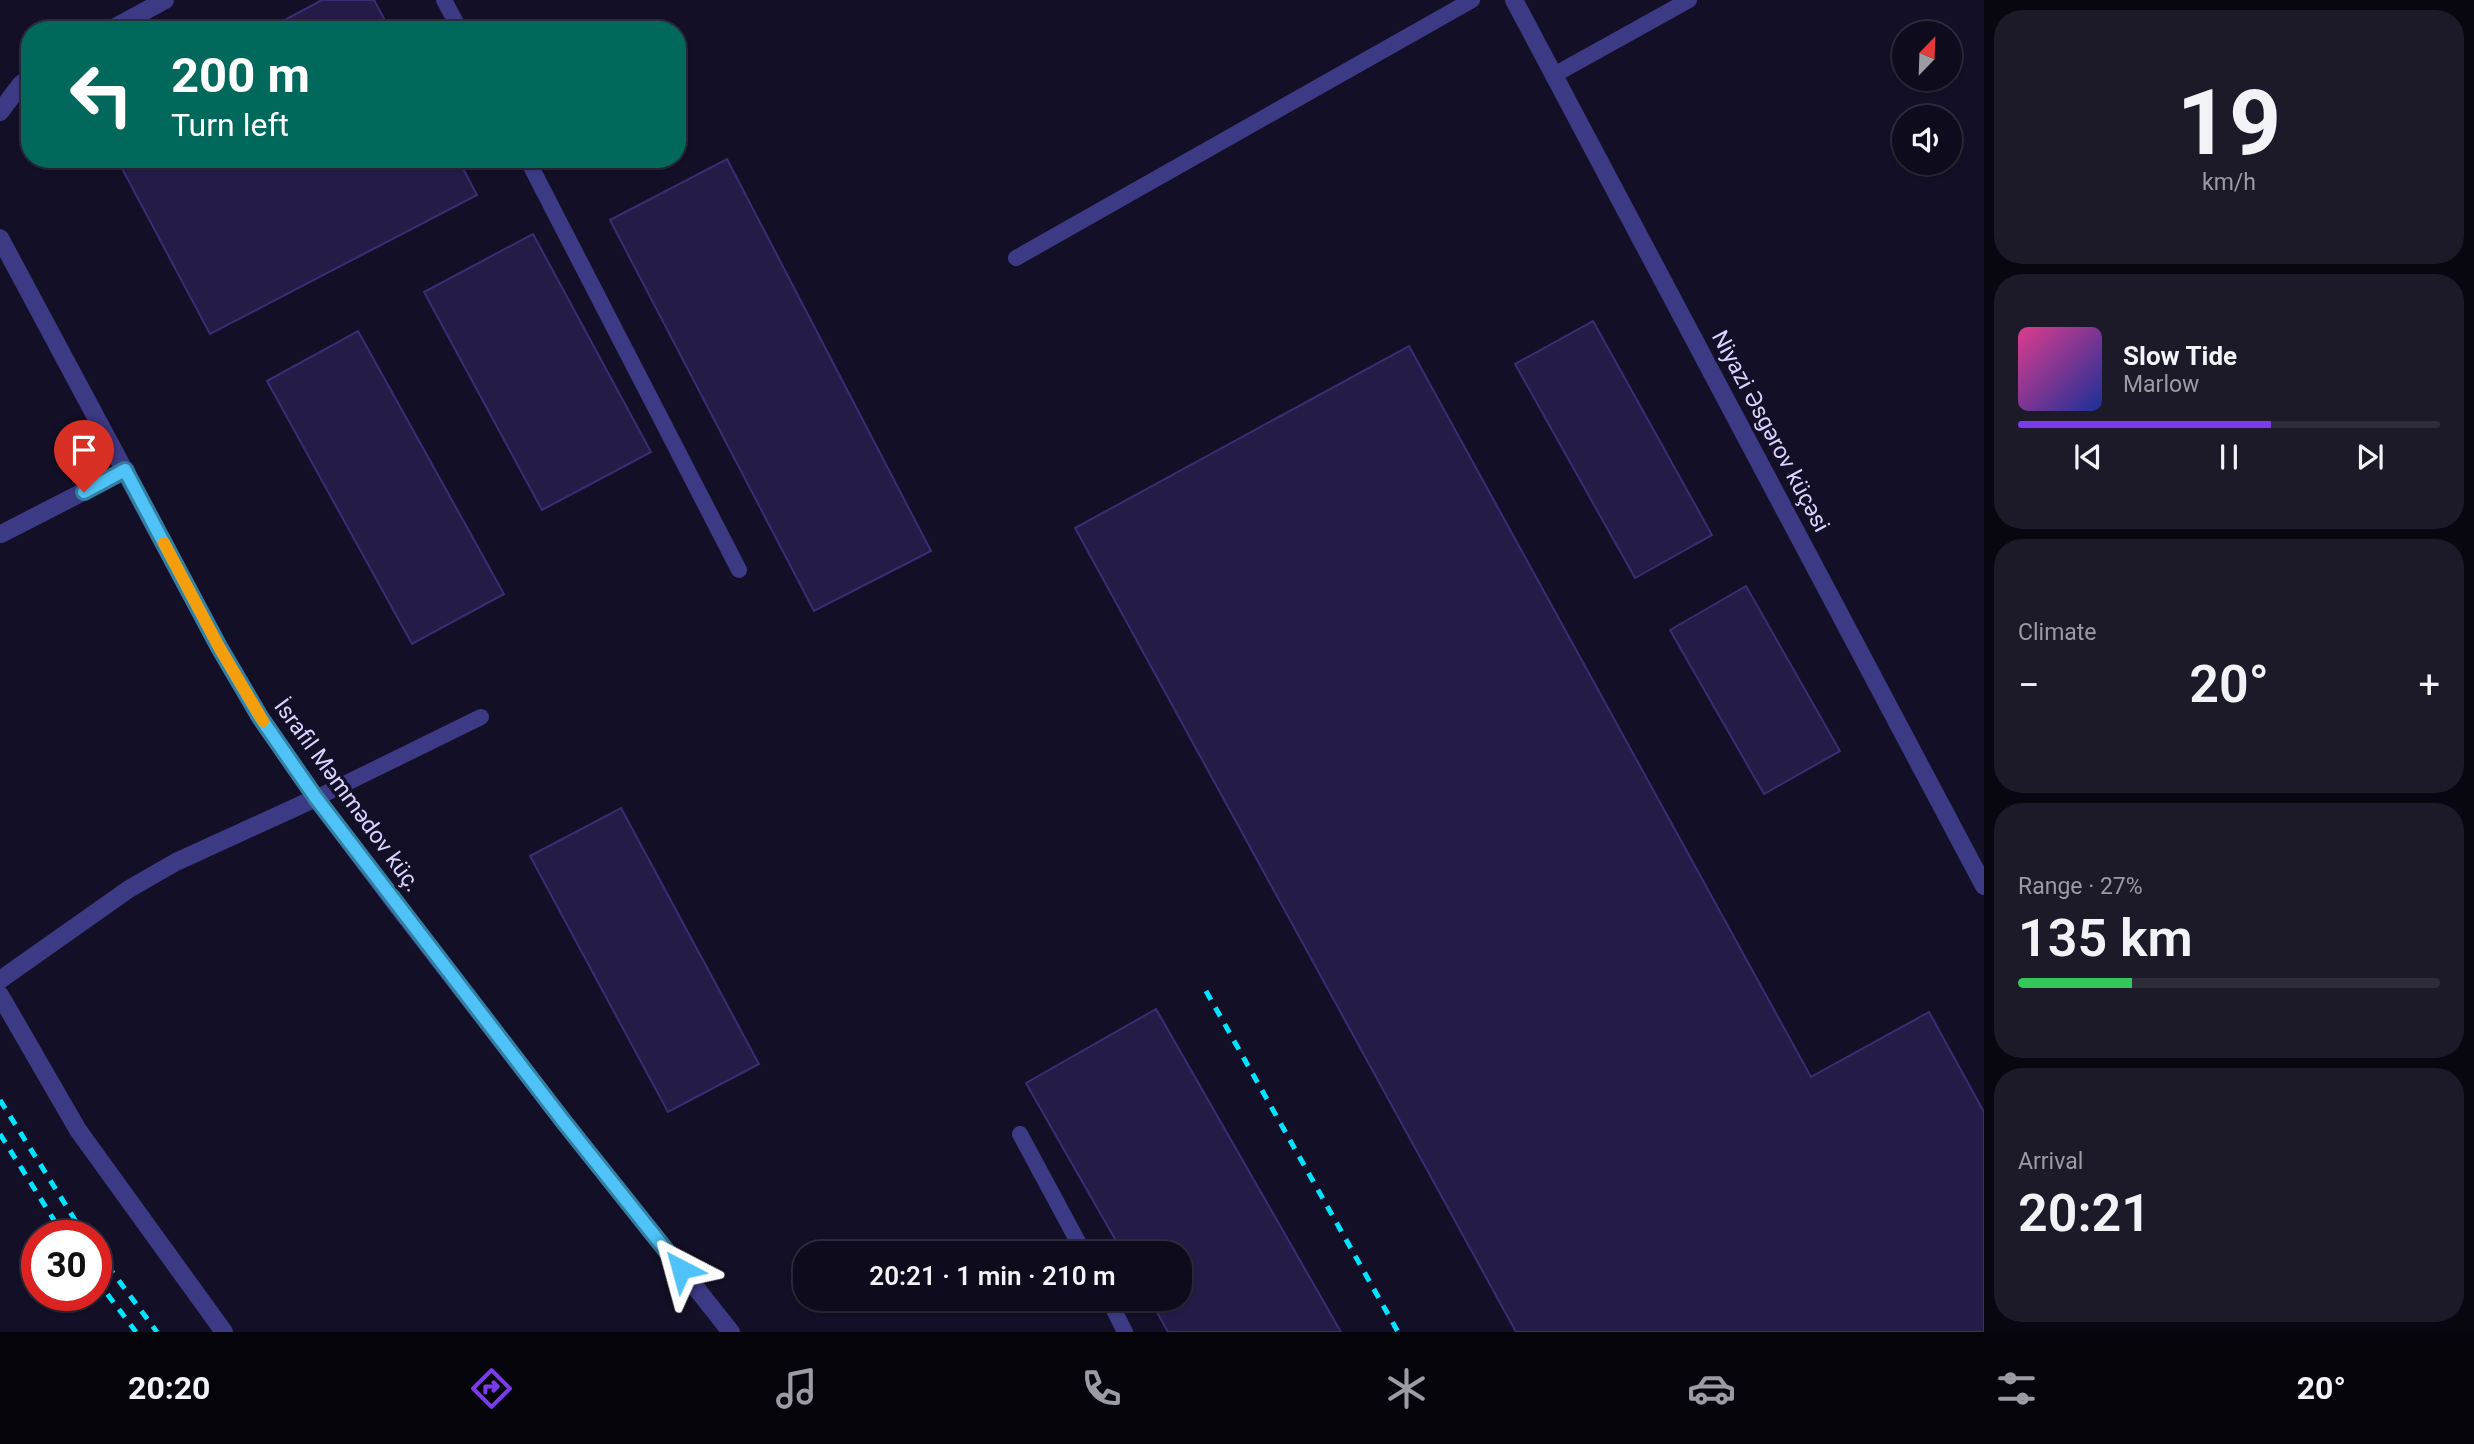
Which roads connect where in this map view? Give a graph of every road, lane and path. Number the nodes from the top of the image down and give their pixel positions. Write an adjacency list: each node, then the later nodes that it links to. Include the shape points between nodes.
1 (165, 0): 6 (street)
2 (444, 0): 7 (lane)
3 (1472, 0): 13 (lane)
4 (1514, 0): 8 (street, Niyazi Əsgərov küçəsi)
5 (1689, 0): 8 (lane)
6 (126, 21)
7 (455, 21)
8 (1554, 75): 19 (street, Niyazi Əsgərov küçəsi)
9 (21, 84): 10 (street)
10 (0, 112)
11 (532, 168): 16 (lane)
12 (0, 238): 14 (street, İsrafil Məmmədov küç.)
13 (1016, 258)
14 (125, 470): 15 (street); 18 (street, İsrafil Məmmədov küç., via 219,647)
15 (1, 534)
16 (739, 569)
17 (481, 717): 18 (lane)
18 (316, 798): 20 (street, via 176,862 129,889); 26 (street, İsrafil Məmmədov küç.)
19 (1984, 886)
20 (0, 980)
21 (0, 995): 25 (street, via 78,1130)
22 (1020, 1134): 23 (lane)
23 (1077, 1241)
24 (1114, 1311): 27 (lane)
25 (224, 1332)
26 (732, 1332)
27 (1125, 1332)

